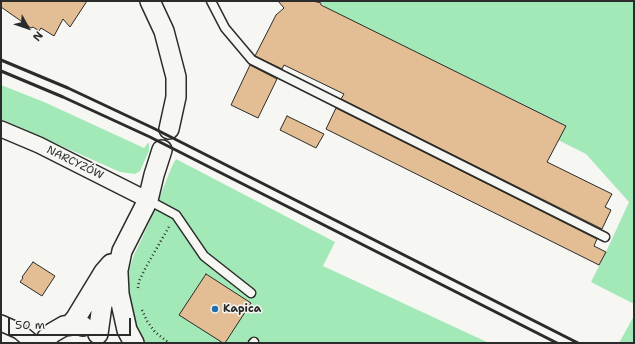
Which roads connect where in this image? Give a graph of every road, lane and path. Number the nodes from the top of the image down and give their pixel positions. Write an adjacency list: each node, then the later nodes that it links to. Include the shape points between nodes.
1 (150, 1): 4 (street, via 164,31 176,77 176,97)
2 (211, 1): 8 (lane, via 225,28 252,60)
3 (1, 129): 6 (street, NARCYZÓW, via 39,145)
4 (169, 129)
5 (162, 150): 6 (street)
6 (148, 200): 7 (lane); 9 (street)
7 (176, 215): 11 (path, via 139,281); 12 (lane, via 204,256)
8 (605, 237)
9 (122, 251): 10 (street); 15 (street, via 104,272)
10 (118, 270): 16 (street, via 102,306); 19 (street, via 122,308 127,330)
11 (137, 293)
12 (251, 293)
13 (141, 307): 20 (path, via 146,321)
14 (1, 322): 17 (street, via 19,331)
15 (71, 324): 16 (street, via 89,327); 18 (street, via 52,333)
16 (101, 338)
17 (33, 343)
18 (44, 343)
19 (134, 343)
20 (169, 343)

